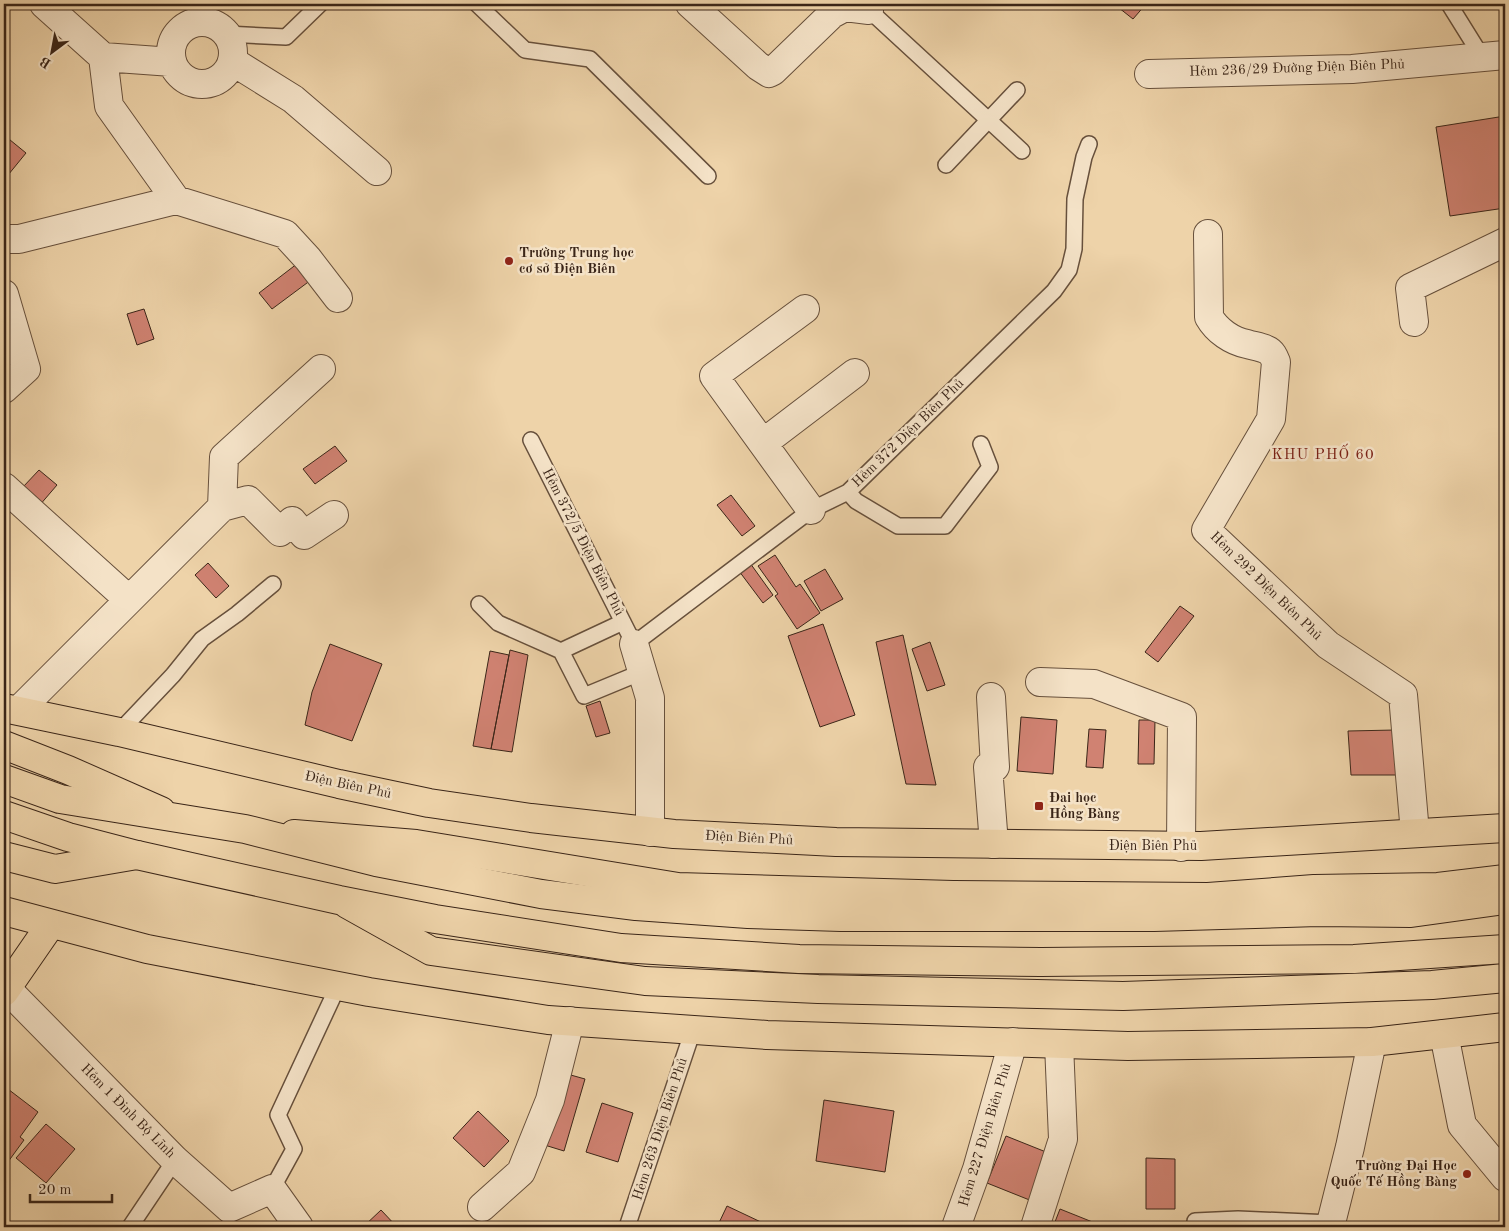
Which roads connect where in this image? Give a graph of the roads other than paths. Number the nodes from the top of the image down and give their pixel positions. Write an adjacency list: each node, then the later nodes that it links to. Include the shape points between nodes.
1 (44, 4): 9 (street)
2 (320, 4): 7 (lane, via 286,37)
3 (477, 4): 19 (lane, via 525,50 590,59)
4 (690, 4): 6 (street, via 758,66 770,72 832,14 845,7)
5 (1449, 4): 8 (lane)
6 (869, 10): 14 (lane)
7 (226, 34): 10 (street, via 220,27 201,22 183,27 172,43); 11 (street, via 232,47)
8 (1494, 56): 12 (street, Hẻm 236/29 Đường Điện Biên Phủ, via 1352,69)
9 (103, 57): 10 (street); 20 (street, via 109,106)
10 (172, 62): 11 (street, via 184,78 202,84 221,77)
11 (232, 62): 18 (street, via 293,99)
12 (1149, 74)
13 (1017, 90): 14 (lane)
14 (988, 121): 16 (lane); 17 (lane)
15 (1089, 144): 35 (lane, Hẻm 372 Điện Biên Phủ, via 1075,199 1074,249 1069,270 1054,291)
16 (1022, 151)
17 (946, 165)
18 (376, 171)
19 (708, 176)
20 (176, 200): 22 (street, via 19,239); 25 (street, via 285,234)
21 (1208, 234): 56 (street, Hẻm 292 Điện Biên Phủ, via 1209,317 1213,325 1241,343 1266,349 1276,362 1271,419 1206,530 1328,645 1403,695)
22 (4, 239)
23 (1505, 242): 27 (street, via 1410,288)
24 (4, 294): 30 (street, via 26,369)
25 (338, 298)
26 (806, 309): 32 (street, via 714,376)
27 (1414, 322)
28 (321, 369): 36 (street, via 224,457)
29 (855, 373): 32 (street)
30 (4, 389)
31 (531, 440): 42 (lane, Hẻm 372/5 Điện Biên Phủ)
32 (763, 444): 37 (street)
33 (981, 444): 35 (lane, via 990,467 945,526 898,526 856,501)
34 (4, 487): 40 (street)
35 (848, 492): 37 (lane, Hẻm 372 Điện Biên Phủ)
36 (222, 507): 38 (street, via 248,500 280,532 292,521 304,535); 40 (street)
37 (811, 510): 42 (lane, Hẻm 372 Điện Biên Phủ)
38 (334, 515)
39 (273, 584): 48 (lane, via 202,639 173,676)
40 (128, 599): 47 (street)
41 (479, 604): 43 (lane, via 498,623)
42 (628, 633): 43 (lane, Hẻm 372 Điện Biên Phủ); 44 (street)
43 (561, 651): 44 (lane, via 584,696)
44 (642, 672): 55 (street, via 650,698)
45 (1040, 682): 58 (street, via 1094,684 1182,717)
46 (991, 697): 57 (street, via 995,767 988,768)
47 (11, 709): 48 (main road, Điện Biên Phủ)
48 (118, 732): 55 (main road, Điện Biên Phủ, via 429,802)
49 (4, 745): 52 (main road)
50 (4, 779): 52 (main road, via 60,799)
51 (4, 816): 59 (main road)
52 (174, 816): 54 (main road)
53 (1505, 828): 56 (main road, Điện Biên Phủ)
54 (245, 829): 61 (main road, via 416,844 678,888 1208,897 1314,889 1438,887); 63 (main road, via 376,862 541,894 636,906 748,914 1154,917 1411,912)
55 (650, 832): 57 (main road, Điện Biên Phủ, via 836,842)
56 (1415, 833): 58 (main road, Điện Biên Phủ)
57 (994, 844): 58 (main road, Điện Biên Phủ)
58 (1181, 846)
59 (137, 855): 60 (main road, via 55,869); 62 (main road)
60 (4, 856)
61 (1505, 880)
62 (339, 900): 66 (main road, via 435,919 621,948 798,959 1041,962 1354,959); 67 (main road, via 431,951 644,981 818,989 1122,996 1432,985)
63 (1505, 900)
64 (4, 911): 65 (main road)
65 (51, 924): 68 (main road, via 147,949); 69 (main road)
66 (1505, 949)
67 (1505, 978)
68 (338, 986): 70 (main road); 79 (lane, via 278,1116 294,1149)
69 (5, 990): 77 (street, Hẻm 1 Đinh Bộ Lĩnh)
70 (570, 1021): 72 (main road); 80 (street, via 550,1100 521,1172)
71 (1505, 1027): 73 (main road)
72 (693, 1030): 74 (main road); 85 (lane, Hẻm 263 Điện Biên Phủ)
73 (1444, 1034): 75 (main road); 78 (street, via 1462,1125)
74 (1013, 1042): 76 (main road); 86 (street, Hẻm 227 Điện Biên Phủ, via 978,1168)
75 (1372, 1042): 76 (main road); 82 (street)
76 (1059, 1044): 87 (street, via 1062,1139)
77 (175, 1160): 79 (street, Hẻm 1 Đinh Bộ Lĩnh, via 229,1208); 83 (lane)
78 (1505, 1177)
79 (272, 1189): 84 (street)
80 (482, 1208)
81 (1195, 1221): 82 (lane, via 1238,1219)
82 (1330, 1225)
83 (130, 1227)
84 (299, 1227)
85 (627, 1227)
86 (956, 1227)
87 (1034, 1227)

